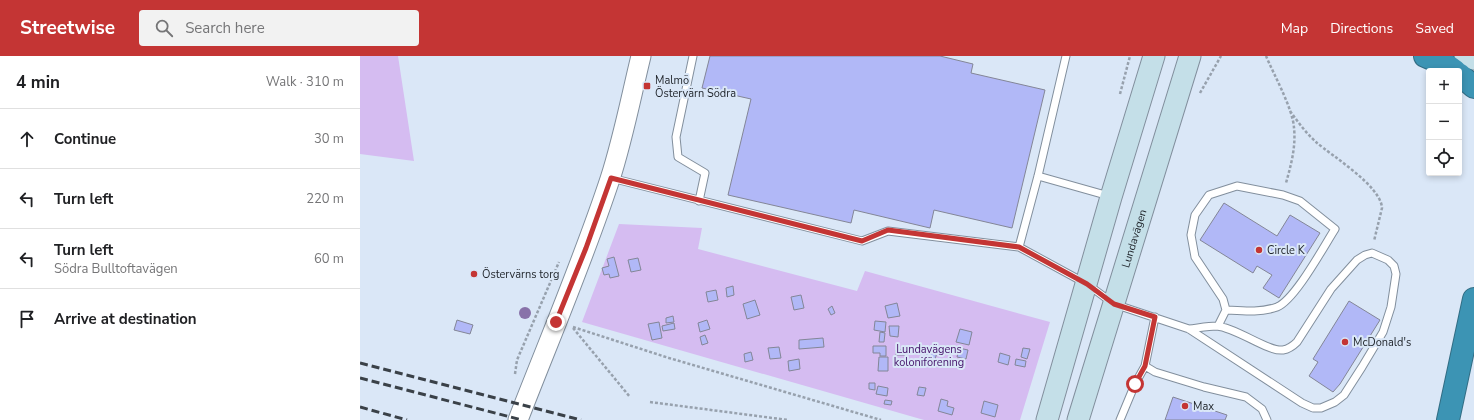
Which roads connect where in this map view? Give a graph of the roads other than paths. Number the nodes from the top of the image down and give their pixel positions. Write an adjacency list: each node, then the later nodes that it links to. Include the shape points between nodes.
1 (641, 56): 13 (street)
2 (693, 56): 15 (lane, via 676,138 678,157 705,173)
3 (1066, 56): 12 (lane)
4 (1154, 56): 14 (main road)
5 (1190, 56): 19 (main road, Lundavägen)
6 (1425, 56): 9 (highway)
7 (1465, 56): 8 (main road)
8 (1474, 59)
9 (1451, 68)
10 (1462, 77): 11 (highway)
11 (1474, 87)
12 (1038, 176): 14 (lane); 16 (lane)
13 (611, 178): 15 (lane); 25 (street)
14 (1111, 197): 17 (main road)
15 (699, 201): 16 (lane, via 862,241 888,230)
16 (1019, 247): 17 (lane)
17 (1087, 284): 19 (lane); 26 (main road)
18 (1474, 299): 30 (highway)
19 (1114, 304): 21 (lane); 27 (main road, Lundavägen)
20 (1226, 310): 20 (lane, via 1257,312 1279,306 1297,290 1335,229 1300,201 1283,195 1237,186 1209,195 1195,215 1191,235 1195,257 1223,300); 22 (lane)
21 (1155, 317): 23 (lane); 24 (lane)
22 (1218, 326): 23 (lane); 23 (lane, via 1273,349 1291,348 1331,289 1357,260 1365,254 1372,253 1388,260 1394,266 1396,274 1391,307 1383,332 1344,395 1321,408 1313,408 1302,403)
23 (1189, 329)
24 (1145, 366): 28 (lane); 29 (lane, via 1155,372 1246,397 1262,409)
25 (518, 420)
26 (1047, 420)
27 (1078, 420)
28 (1120, 420)
29 (1267, 420)
30 (1448, 420)

